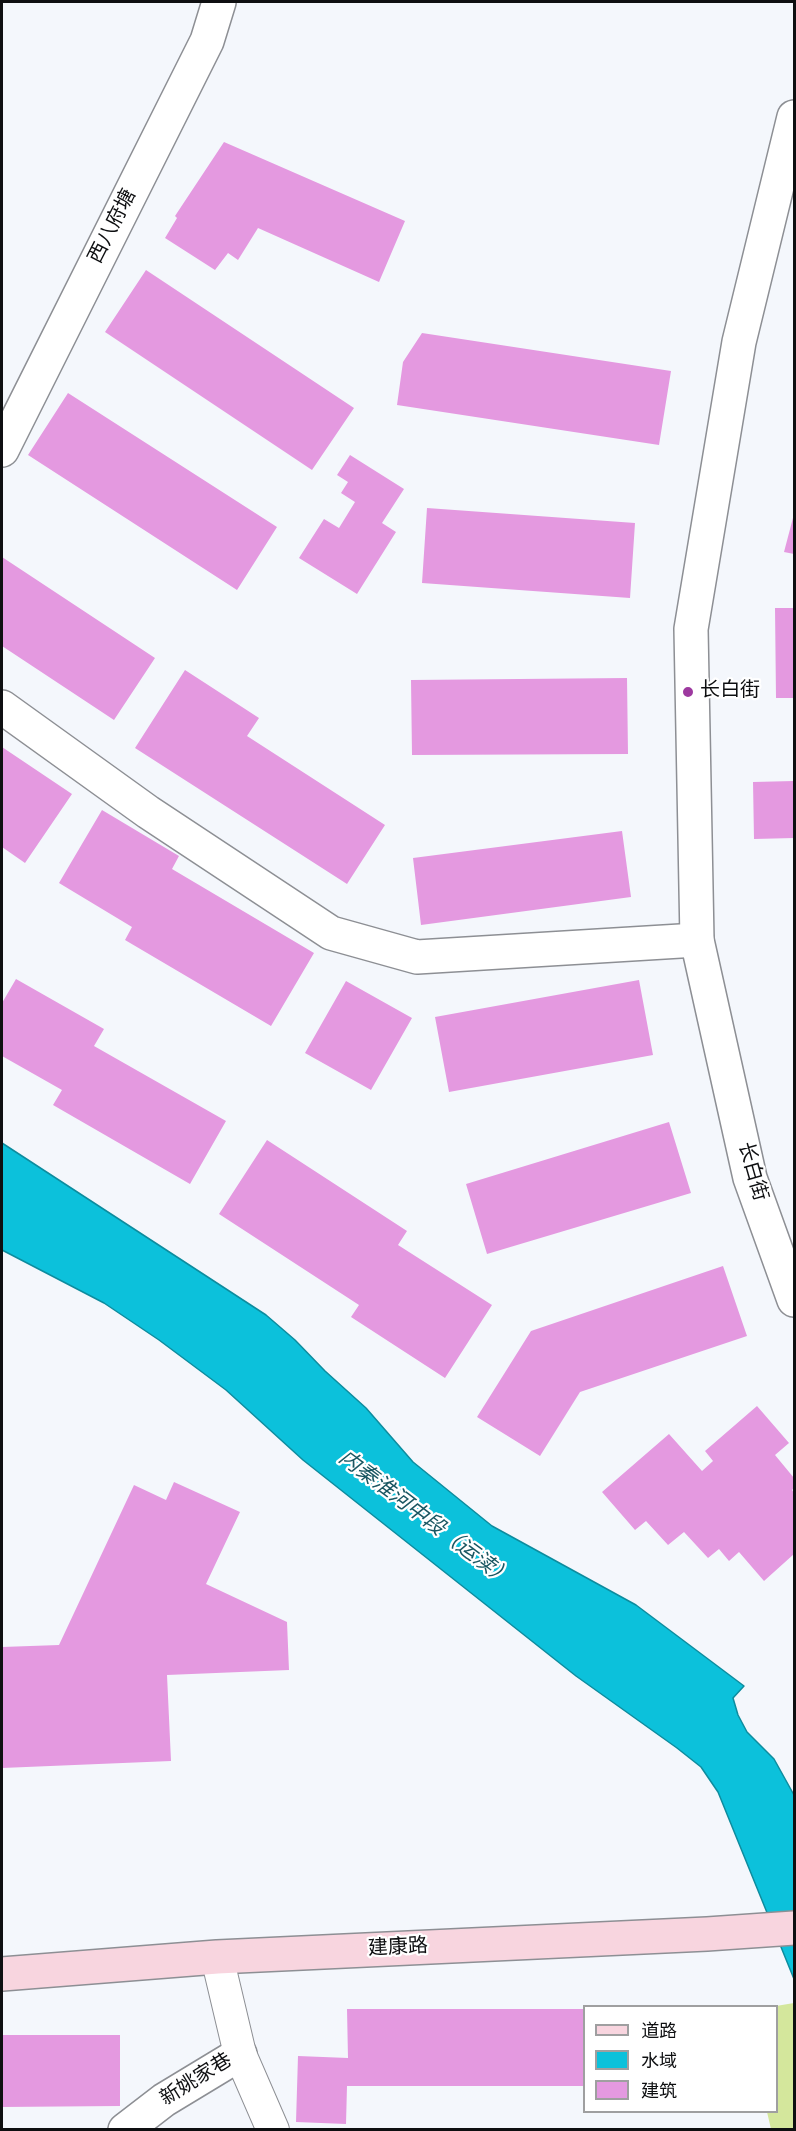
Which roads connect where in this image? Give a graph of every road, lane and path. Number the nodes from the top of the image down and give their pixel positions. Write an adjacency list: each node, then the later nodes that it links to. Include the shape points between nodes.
1 (219, 2): 3 (street, 西八府塘, via 207,40)
2 (795, 117): 5 (street, 长白街, via 739,342 691,629)
3 (2, 450)
4 (2, 707): 5 (street, via 148,812 331,933 417,957)
5 (697, 940): 6 (street, 长白街, via 750,1178)
6 (795, 1300)
7 (795, 1928): 8 (main road, 建康路)
8 (217, 1957): 9 (main road, 建康路); 10 (street)
9 (2, 1974)
10 (240, 2054): 11 (street, 新姚家巷, via 164,2100); 12 (street)
11 (125, 2130)
12 (273, 2130)

